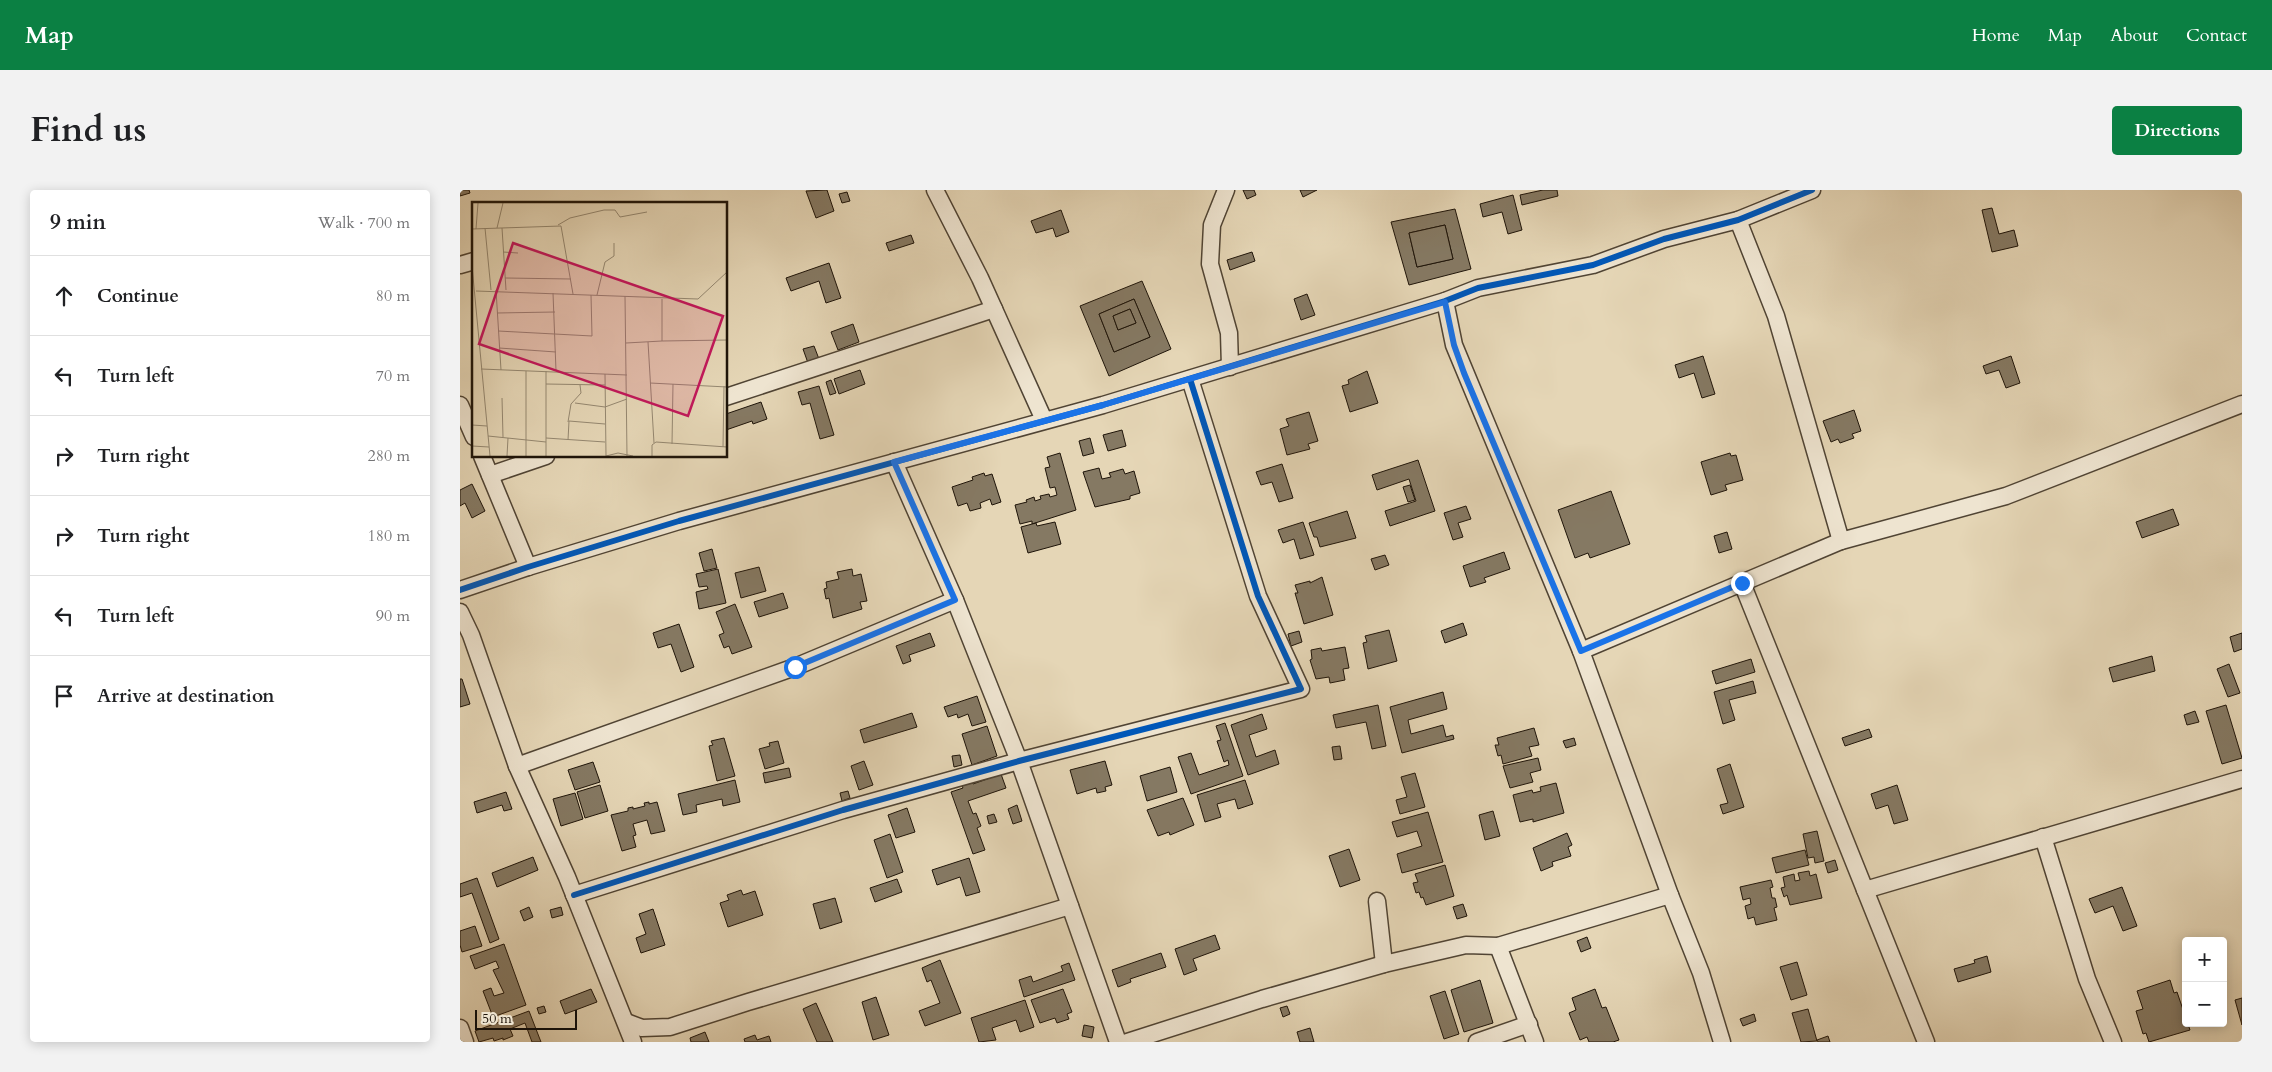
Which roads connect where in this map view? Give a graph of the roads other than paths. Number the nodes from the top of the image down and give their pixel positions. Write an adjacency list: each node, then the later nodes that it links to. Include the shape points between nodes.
1 (934, 190): 6 (street)
2 (1226, 190): 7 (street, via 1212,225 1210,264 1229,334)
3 (1812, 190): 4 (street)
4 (1738, 220): 5 (street, via 1664,239 1593,265 1478,288); 18 (street, via 1776,316)
5 (1445, 302): 7 (street); 24 (street, via 1464,373)
6 (994, 309): 9 (street); 12 (street)
7 (1230, 367): 8 (street)
8 (1190, 379): 12 (street); 25 (street, via 1258,596 1301,689)
9 (728, 396)
10 (2242, 404): 18 (street, via 2006,496)
11 (460, 405): 13 (street)
12 (1044, 420): 16 (street)
13 (472, 432)
14 (483, 458): 17 (street)
15 (540, 458): 17 (street)
16 (894, 462): 19 (street); 22 (street)
17 (490, 475): 19 (street)
18 (1842, 541): 20 (street)
19 (528, 567): 21 (street)
20 (1742, 583): 24 (street); 29 (street)
21 (460, 590)
22 (955, 600): 25 (street); 26 (street, via 795,667)
23 (460, 612): 26 (street)
24 (1581, 651): 31 (street)
25 (1020, 761): 30 (street, via 843,810); 33 (street)
26 (517, 766): 30 (street)
27 (2242, 779): 28 (street)
28 (2043, 837): 29 (street); 47 (street, via 2087,978)
29 (1865, 890): 46 (street)
30 (574, 895): 36 (street)
31 (1670, 895): 34 (street); 45 (street, via 1701,973)
32 (1377, 901): 35 (street)
33 (1070, 906): 36 (street, via 670,1027 642,1028); 41 (street)
34 (1498, 946): 35 (street, via 1466,945); 37 (street)
35 (1384, 964): 42 (street)
36 (626, 1022): 40 (street)
37 (1529, 1024): 43 (street); 44 (street)
38 (460, 1028): 39 (street)
39 (465, 1042)
40 (633, 1042)
41 (1118, 1042)
42 (1127, 1042)
43 (1477, 1042)
44 (1535, 1042)
45 (1722, 1042)
46 (1926, 1042)
47 (2113, 1042)

